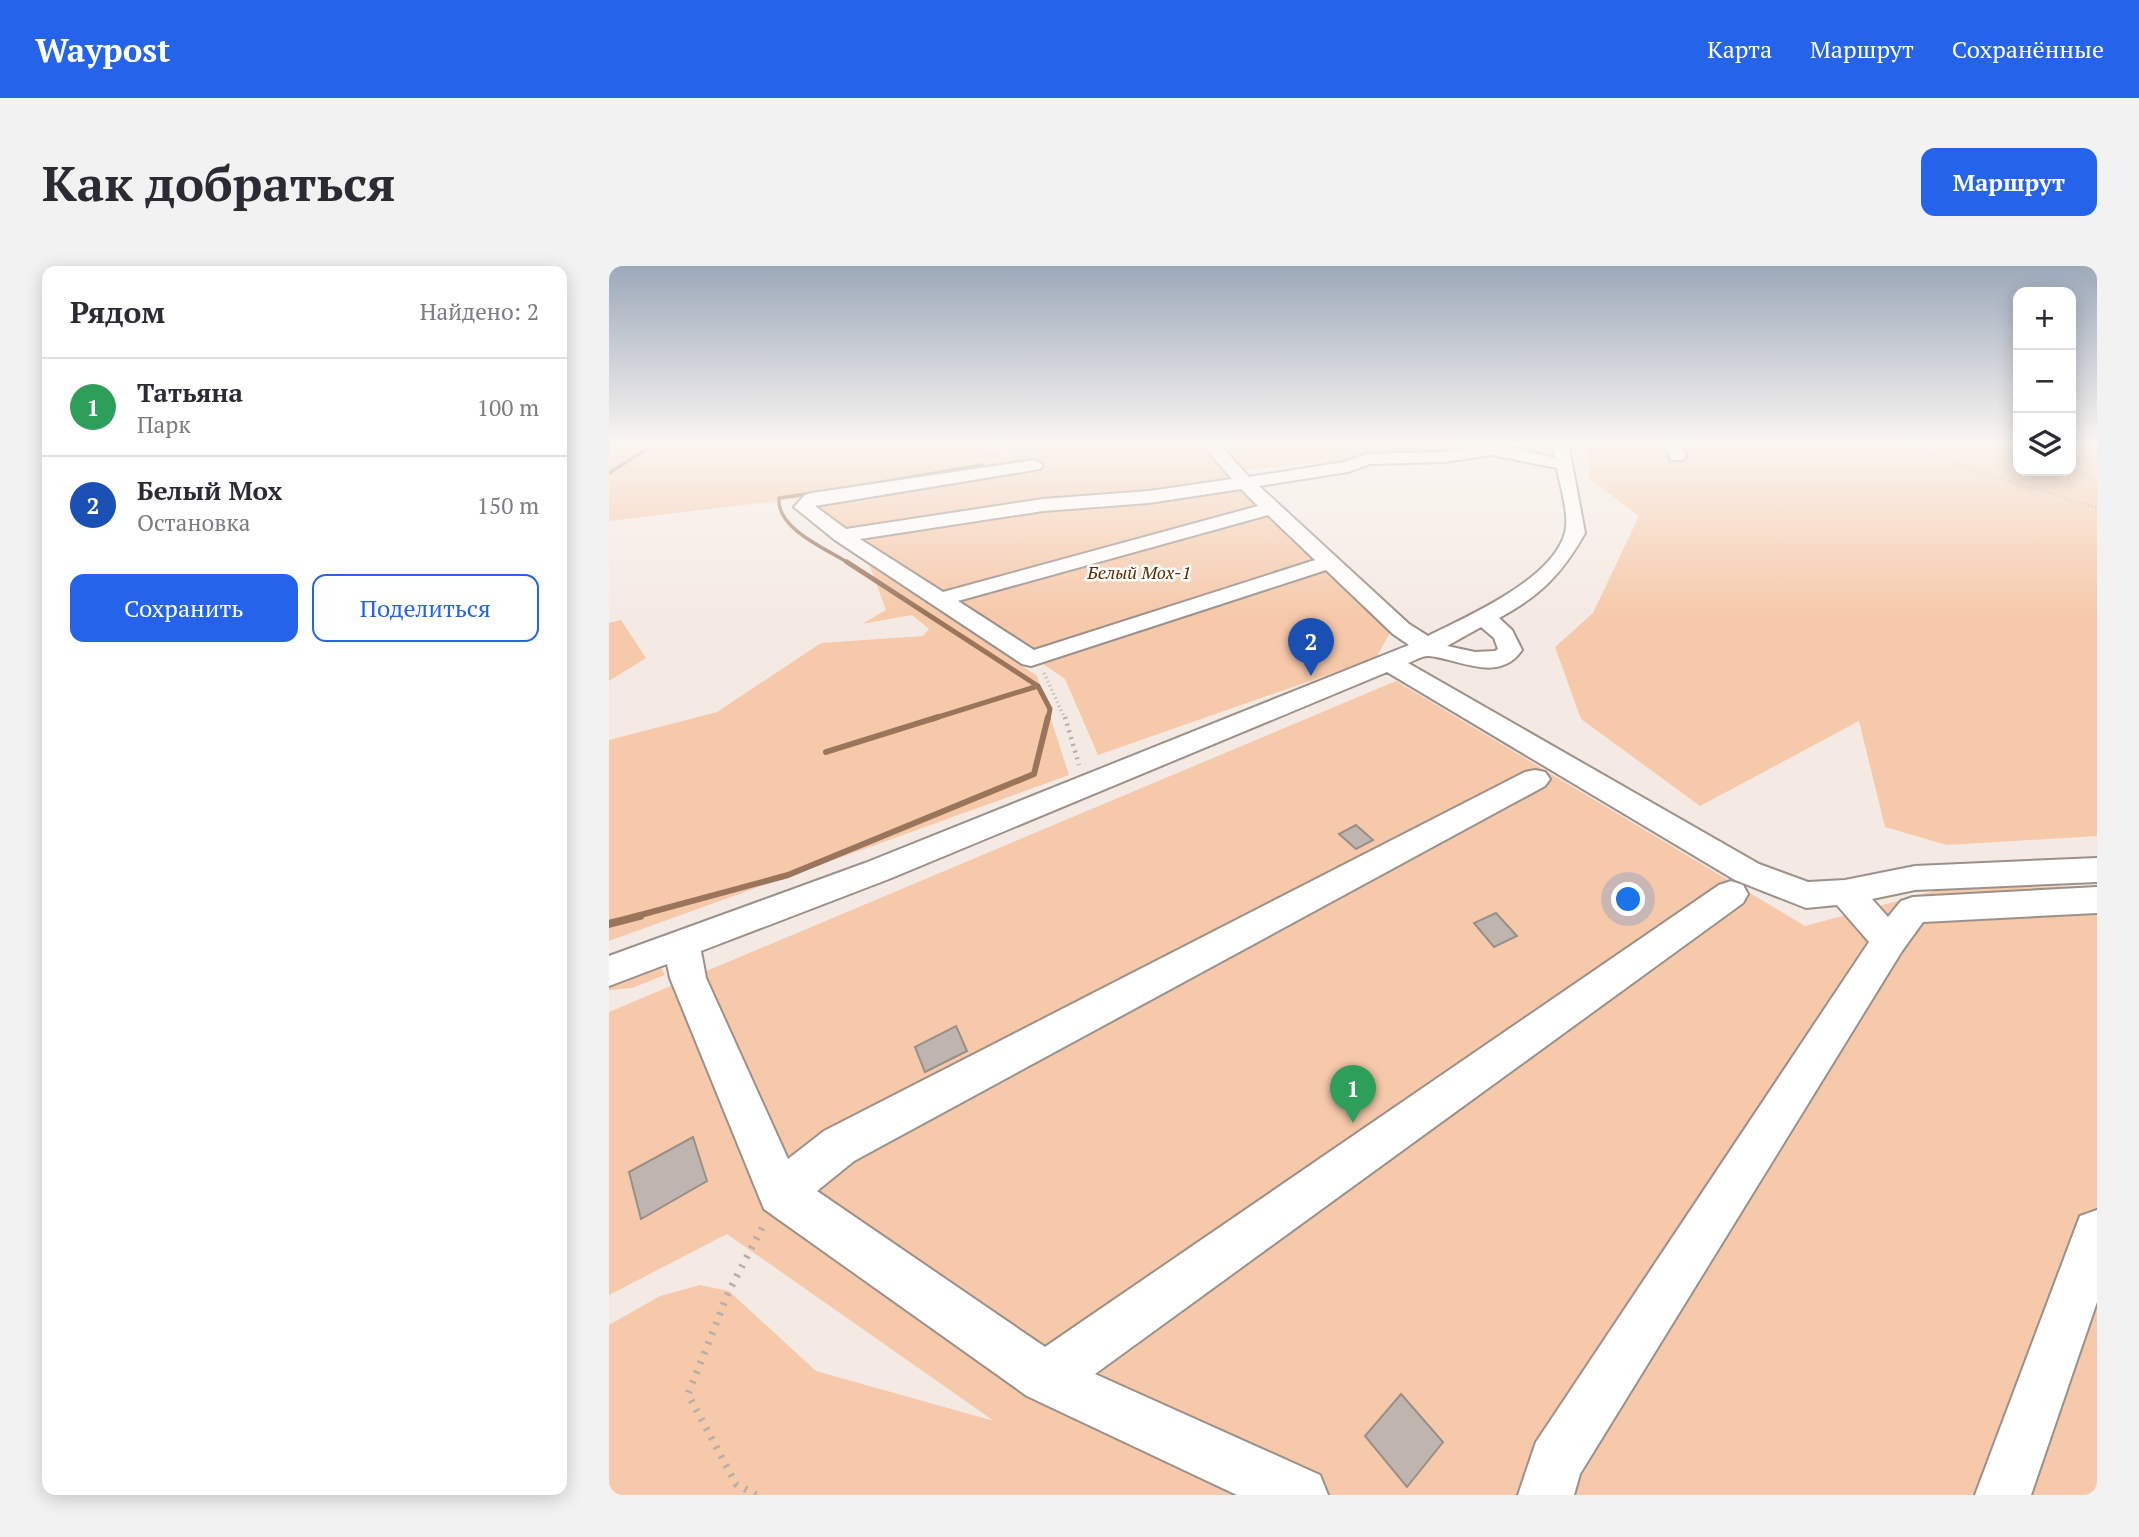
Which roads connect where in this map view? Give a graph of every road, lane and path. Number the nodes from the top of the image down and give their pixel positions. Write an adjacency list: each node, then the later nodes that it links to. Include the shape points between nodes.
1 (812, 499): 8 (street, via 804,507)
2 (1118, 499): 8 (street, via 1043,505)
3 (1262, 499): 6 (street)
4 (1570, 499): 11 (street, via 1575,533 1556,565 1519,598)
5 (2068, 499): 7 (path)
6 (1271, 508): 9 (street); 10 (street)
7 (2097, 508)
8 (842, 536): 10 (street)
9 (1329, 562): 12 (street); 13 (street)
10 (942, 599): 13 (street)
11 (1483, 618): 12 (street); 12 (street, via 1509,640 1510,650 1503,657 1470,660)
12 (1426, 647): 14 (street)
13 (1031, 659): 16 (path, via 1047,675 1065,713)
14 (1388, 662): 16 (street); 18 (street, via 1747,872 1806,895)
15 (1535, 779): 24 (street, via 839,1146)
16 (1086, 786): 22 (street, via 877,872)
17 (2097, 870): 18 (street, via 1915,878)
18 (1845, 892): 21 (street)
19 (1731, 894): 26 (street)
20 (2097, 900): 21 (street, via 1913,910)
21 (1889, 941): 29 (street, via 1556,1462)
22 (681, 944): 23 (street); 24 (street, via 688,978)
23 (609, 971)
24 (780, 1193): 26 (street); 27 (path, via 729,1291 688,1394 736,1484)
25 (2097, 1233): 30 (street)
26 (1045, 1378): 28 (street)
27 (756, 1495)
28 (1300, 1495)
29 (1546, 1495)
30 (2003, 1495)

